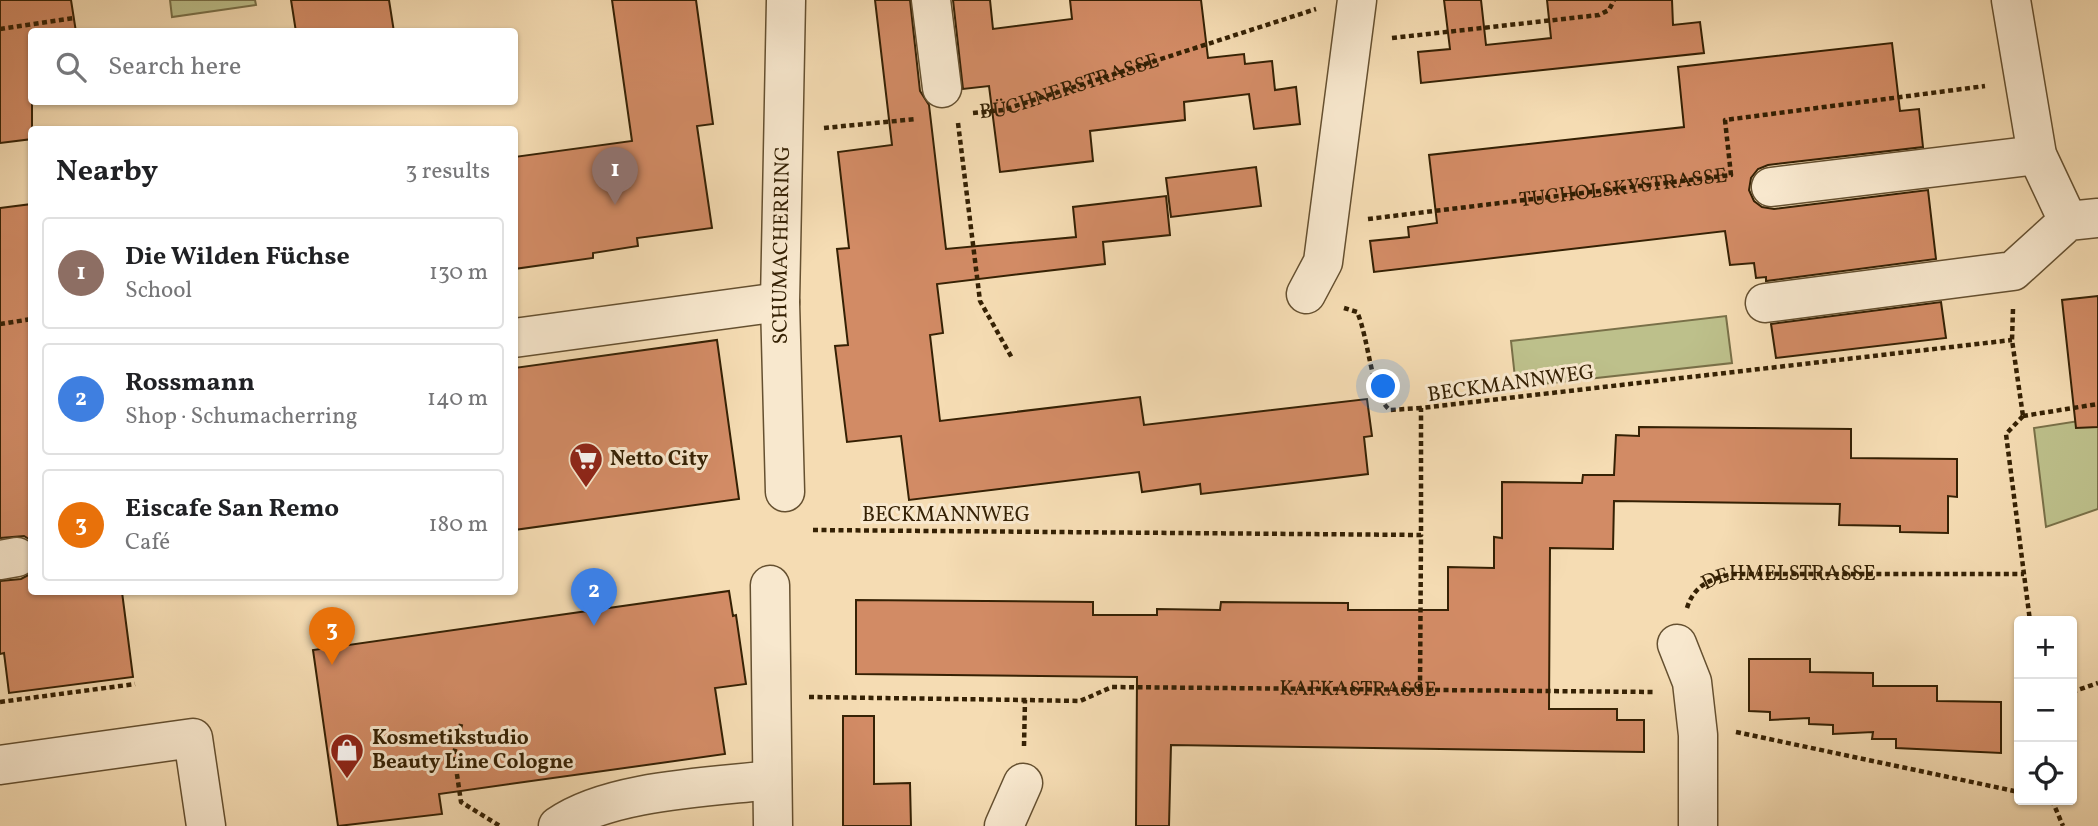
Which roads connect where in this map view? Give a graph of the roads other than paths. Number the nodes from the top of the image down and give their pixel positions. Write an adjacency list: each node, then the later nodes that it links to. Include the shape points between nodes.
1 (786, 0): 10 (street, SCHUMACHERRING)
2 (931, 0): 5 (street)
3 (1357, 0): 9 (street, via 1323,262)
4 (2011, 0): 6 (street)
5 (956, 105)
6 (2037, 155): 7 (street); 8 (street)
7 (1771, 187)
8 (2083, 220): 11 (street, via 2013,271)
9 (1306, 293)
10 (780, 302): 12 (street); 13 (street, SCHUMACHERRING)
11 (1765, 303)
12 (518, 337)
13 (785, 492)
14 (770, 586): 17 (street)
15 (1676, 644): 23 (street, via 1692,682)
16 (0, 765): 19 (street, via 194,738)
17 (772, 780): 20 (street, via 634,797 570,817); 21 (street)
18 (1023, 783): 22 (street)
19 (206, 826)
20 (558, 826)
21 (773, 826)
22 (1004, 826)
23 (1698, 826)

